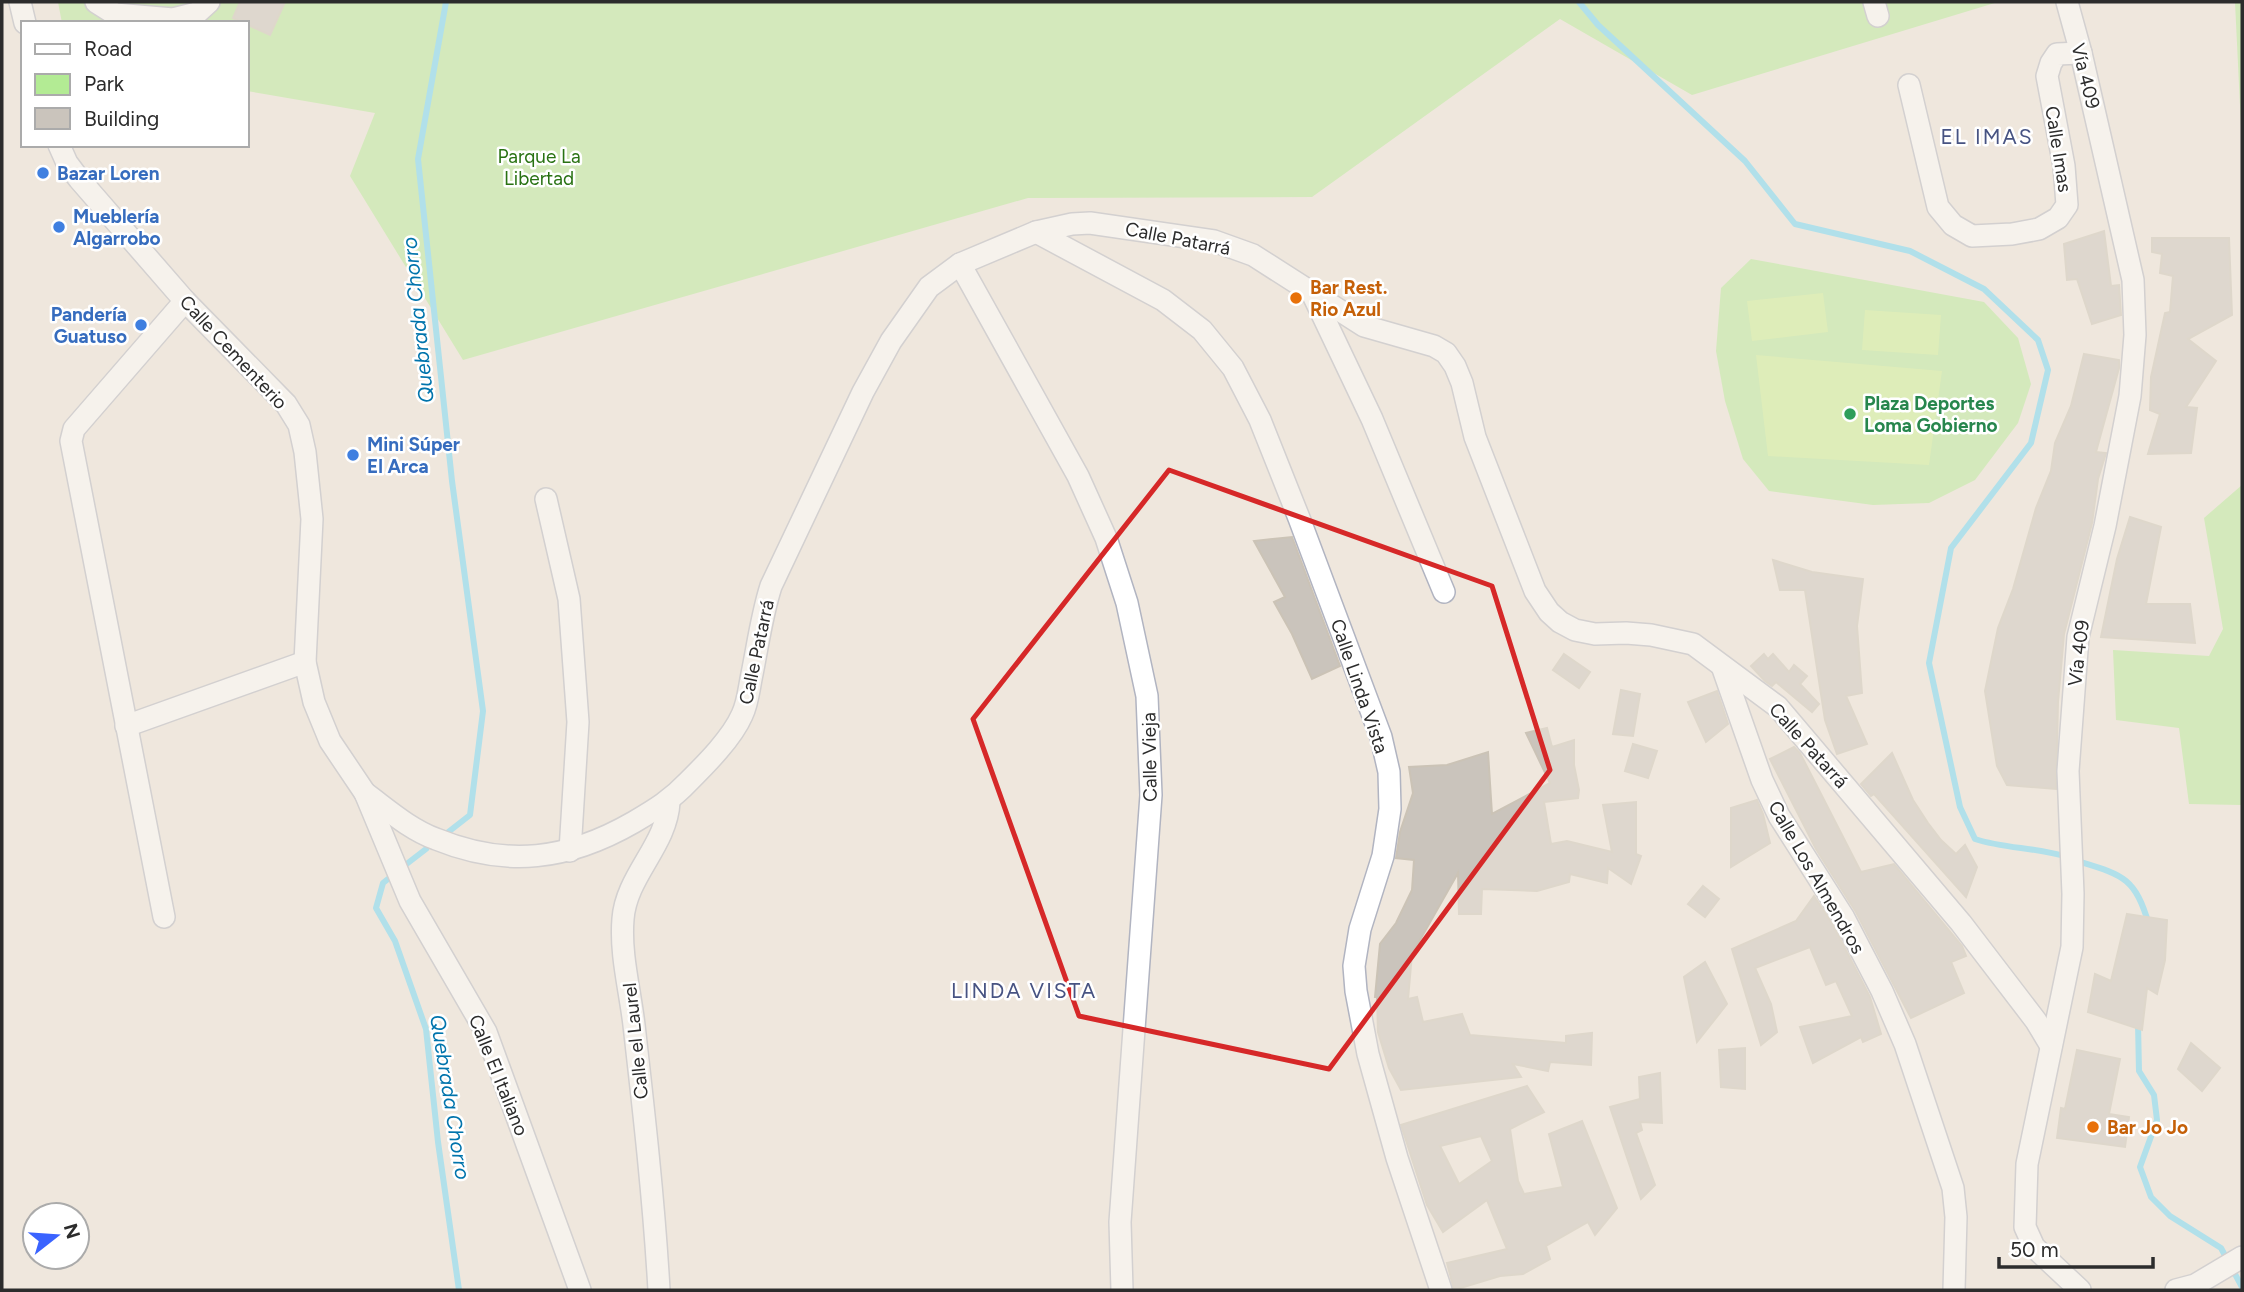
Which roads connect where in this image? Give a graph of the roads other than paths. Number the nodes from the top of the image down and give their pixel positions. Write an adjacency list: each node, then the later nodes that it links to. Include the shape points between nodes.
1 (20, 2): 5 (street)
2 (96, 2): 3 (street, via 115,14 173,19 197,13)
3 (209, 2)
4 (2067, 2): 6 (street, Vía 409)
5 (25, 21)
6 (2081, 52): 7 (street, Calle Imas, via 2057,54 2050,63 2047,76 2067,205 2058,218 2039,229 1972,236 1953,225 1938,207); 22 (street, Vía 409, via 2133,280 2135,335 2130,396 2078,637 2068,771 2072,947)
7 (1909, 85)
8 (60, 147): 12 (street, Calle Cementerio, via 79,179)
9 (1036, 232): 10 (street, Calle Patarrá); 11 (street, Calle Patarrá, via 1090,223 1214,241 1253,255); 27 (street, Calle Linda Vista, via 1163,300 1202,330 1233,368 1299,518 1381,737 1389,772 1388,834 1360,929 1354,966 1356,991 1397,1157)
10 (960, 264): 19 (street, Calle Patarrá, via 929,287 885,351 771,586 742,716); 26 (street, Calle Vieja, via 1078,475 1106,538 1127,603 1147,696 1152,795 1120,1222)
11 (1312, 293): 14 (street, via 1372,419); 16 (street, Calle Patarrá, via 1364,326 1434,346 1451,359 1475,437 1535,591 1549,612 1575,630 1651,635 1693,644)
12 (185, 301): 15 (street, Calle Cementerio, via 286,404 299,425 312,519); 17 (street, via 72,435)
13 (546, 499): 20 (street, via 569,598 578,722)
14 (1444, 592)
15 (305, 662): 17 (street); 18 (street, Calle Cementerio, via 330,741)
16 (1722, 666): 22 (street, Calle Patarrá, via 1777,707 1813,748 1961,923); 28 (street, Calle Los Almendros, via 1779,816 1844,918 1905,1044 1953,1188)
17 (126, 726): 21 (street)
18 (365, 793): 20 (street, Calle Patarrá, via 433,839 467,850 502,858); 24 (street, Calle El Italiano, via 408,898 486,1032)
19 (669, 802): 20 (street, Calle Patarrá); 25 (street, Calle el Laurel, via 664,830 628,897 623,917)
20 (570, 852)
21 (164, 916)
22 (2051, 1046): 29 (street, Vía 409, via 2027,1164 2025,1227 2034,1247)
23 (2242, 1257): 30 (street, via 2194,1285)
24 (580, 1290)
25 (659, 1290)
26 (1122, 1290)
27 (1441, 1290)
28 (1954, 1290)
29 (2080, 1290)
30 (2176, 1290)

